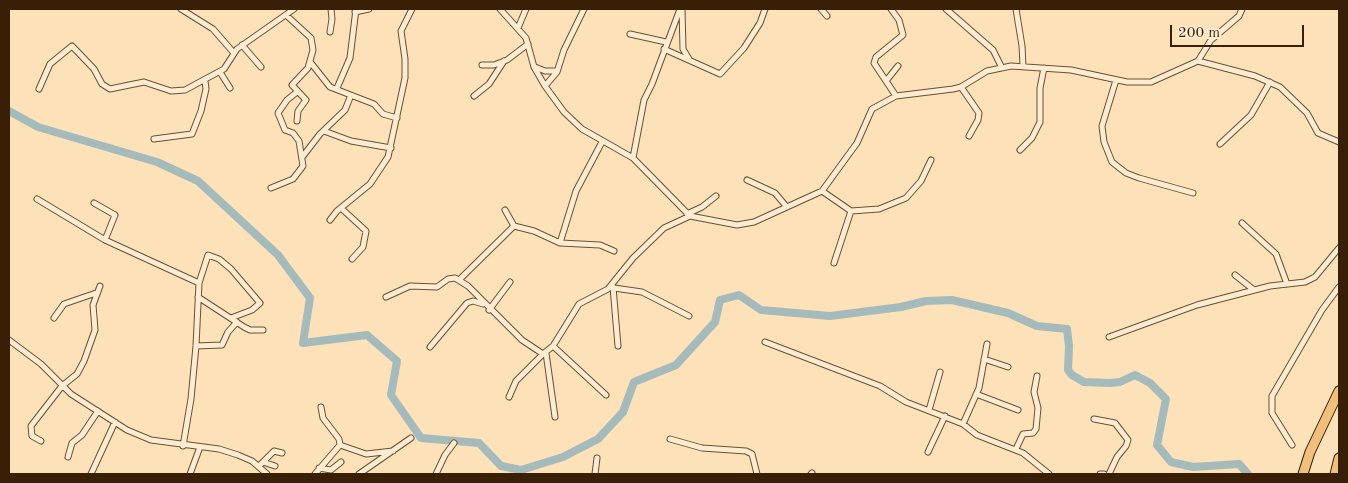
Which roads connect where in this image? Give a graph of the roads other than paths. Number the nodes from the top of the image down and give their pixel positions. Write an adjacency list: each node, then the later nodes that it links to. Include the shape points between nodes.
1 (181, 9): 26 (street, via 213,29)
2 (294, 9): 17 (street)
3 (331, 9): 20 (street)
4 (370, 9): 16 (street)
5 (412, 9): 53 (street, via 400,33 406,66)
6 (500, 9): 19 (street)
7 (526, 9): 19 (street)
8 (584, 9): 38 (street)
9 (681, 9): 22 (street); 27 (street, via 683,49)
10 (765, 9): 27 (street, via 744,48 720,74)
11 (821, 9): 18 (street)
12 (891, 9): 42 (street, via 904,33 875,59 875,65)
13 (946, 9): 33 (street, via 993,50)
14 (1016, 9): 34 (street)
15 (1242, 9): 29 (street, via 1239,16 1211,40)
16 (355, 10): 47 (street, via 350,58)
17 (286, 14): 24 (street); 30 (street, via 311,38)
18 (827, 16)
19 (518, 28): 23 (street)
20 (330, 32)
21 (630, 34): 22 (street)
22 (666, 42): 25 (street)
23 (528, 44): 28 (street, via 514,57); 36 (street)
24 (242, 45): 26 (street); 35 (street)
25 (664, 49): 27 (street); 64 (street, via 644,100)
26 (233, 52): 39 (street)
27 (689, 59)
28 (504, 61): 31 (street); 51 (street, via 492,79)
29 (1198, 61): 40 (street, via 1151,82); 43 (street)
30 (311, 63): 47 (street, via 330,87); 49 (street, via 293,82)
31 (482, 65)
32 (898, 66): 42 (street)
33 (1001, 66): 34 (street); 45 (street)
34 (1023, 66): 37 (street)
35 (261, 67)
36 (534, 67): 38 (street); 44 (street)
37 (1044, 68): 40 (street); 62 (street, via 1040,88 1040,122 1032,138)
38 (557, 71): 44 (street)
39 (220, 72): 41 (street); 46 (street)
40 (1116, 80): 69 (street, via 1102,126 1112,162 1139,178)
41 (205, 81): 48 (street, via 178,91 144,82 110,89 102,84 94,69 72,46 50,64); 57 (street, via 201,111 192,134)
42 (886, 81): 52 (street)
43 (1270, 82): 59 (street, via 1285,90 1307,113 1318,133); 60 (street, via 1251,116)
44 (545, 86): 58 (street, via 575,123)
45 (961, 87): 52 (street); 56 (street, via 979,113)
46 (230, 88)
47 (337, 88): 50 (street)
48 (39, 90)
49 (298, 92): 54 (street, via 306,100 298,111); 63 (street, via 286,100 278,112 285,130 293,133 299,142)
50 (351, 95): 53 (street, via 374,104 383,114); 55 (street, via 345,110)
51 (474, 96)
52 (896, 96): 68 (street, via 872,110 857,143)
53 (397, 118): 61 (street)
54 (297, 121)
55 (324, 131): 61 (street, via 351,141); 63 (street)
56 (969, 136)
57 (154, 139)
58 (602, 142): 64 (street); 82 (street, via 576,192)
59 (1339, 142)
60 (1220, 144)
61 (391, 148): 74 (street, via 370,184)
62 (1020, 150)
63 (302, 156): 67 (street, via 303,166 298,174)
64 (632, 158): 77 (street)
65 (931, 160): 76 (street, via 921,181 906,198 879,209)
66 (747, 180): 73 (street, via 775,193)
67 (271, 188)
68 (822, 191): 73 (street); 76 (street)
69 (1193, 193)
70 (716, 196): 77 (street)
71 (37, 199): 81 (street)
72 (94, 204): 81 (street, via 115,215)
73 (786, 206): 77 (street, via 744,224)
74 (341, 208): 78 (street); 85 (street, via 366,231 363,247)
75 (505, 210): 80 (street)
76 (851, 211): 86 (street)
77 (688, 215): 93 (street, via 664,228 633,258)
78 (330, 220)
79 (1242, 223): 91 (street, via 1276,254)
80 (514, 226): 82 (street, via 534,230); 88 (street)
81 (104, 240): 90 (street)
82 (560, 243): 84 (street, via 600,245)
83 (1339, 248): 91 (street, via 1315,277 1306,282)
84 (614, 251)
85 (352, 259)
86 (834, 263)
87 (1235, 275): 95 (street)
88 (459, 280): 98 (street, via 450,278 437,287 410,286); 99 (street)
89 (510, 282): 100 (street)
90 (199, 284): 97 (street); 103 (street, via 208,255 231,269 260,303 252,310)
91 (1286, 284): 95 (street)
92 (100, 286): 96 (street)
93 (613, 286): 101 (street, via 642,292); 111 (street, via 574,309); 112 (street)
94 (1339, 287): 138 (street, via 1272,396 1272,413)
95 (1254, 290): 106 (street, via 1197,305)
96 (96, 293): 102 (street, via 64,304); 119 (street, via 95,330 84,361 76,374)
97 (198, 297): 103 (street); 110 (street)
98 (386, 297)
99 (484, 305): 100 (street); 113 (street, via 473,301 467,303)
100 (489, 310): 114 (street, via 522,340)
101 (689, 316)
102 (54, 318)
103 (231, 318): 104 (street)
104 (237, 322): 105 (street, via 250,330); 110 (street, via 222,345)
105 (263, 330)
106 (1109, 337)
107 (9, 340): 119 (street, via 41,364)
108 (765, 342): 125 (street, via 880,386 906,402)
109 (987, 344): 115 (street)
110 (196, 346): 139 (street)
111 (553, 346): 114 (street); 121 (street)
112 (618, 346)
113 (430, 347)
114 (545, 354): 123 (street, via 516,381); 128 (street)
115 (984, 359): 116 (street); 122 (street)
116 (1008, 367)
117 (940, 372): 125 (street)
118 (1037, 376): 141 (street, via 1034,392 1038,408 1036,429 1034,433 1023,434)
119 (62, 386): 127 (street); 135 (street, via 31,426 32,436)
120 (1339, 391): 165 (highway)
121 (606, 394)
122 (976, 394): 126 (street); 132 (street)
123 (509, 397)
124 (321, 407): 137 (street, via 323,418)
125 (929, 410): 129 (street)
126 (1018, 410)
127 (98, 411): 131 (street); 145 (street, via 82,435 72,443)
128 (555, 416)
129 (945, 416): 132 (street); 143 (street)
130 (1094, 419): 164 (street, via 1114,423 1128,440)
131 (115, 422): 139 (street, via 151,440); 153 (street)
132 (963, 424): 141 (street, via 977,435)
133 (411, 438): 142 (street)
134 (670, 439): 160 (street, via 702,448 746,451 752,454)
135 (41, 441)
136 (454, 442): 158 (street)
137 (340, 445): 142 (street, via 366,454); 151 (street)
138 (1292, 445)
139 (183, 446): 140 (street)
140 (200, 447): 149 (street); 154 (street)
141 (1016, 449): 161 (street)
142 (393, 451): 157 (street)
143 (928, 452)
144 (282, 453): 149 (street, via 274,452)
145 (68, 457)
146 (596, 458): 159 (street)
147 (1339, 458): 166 (highway)
148 (341, 462): 152 (street)
149 (261, 464): 150 (street); 155 (street)
150 (275, 466)
151 (319, 468): 152 (street); 156 (street)
152 (331, 472)
153 (91, 474)
154 (190, 474)
155 (267, 474)
156 (315, 474)
157 (359, 474)
158 (436, 474)
159 (595, 474)
160 (757, 474)
161 (1049, 474)
162 (1100, 474): 163 (street)
163 (1104, 474)
164 (1109, 474)
165 (1303, 474)
166 (1335, 474)

